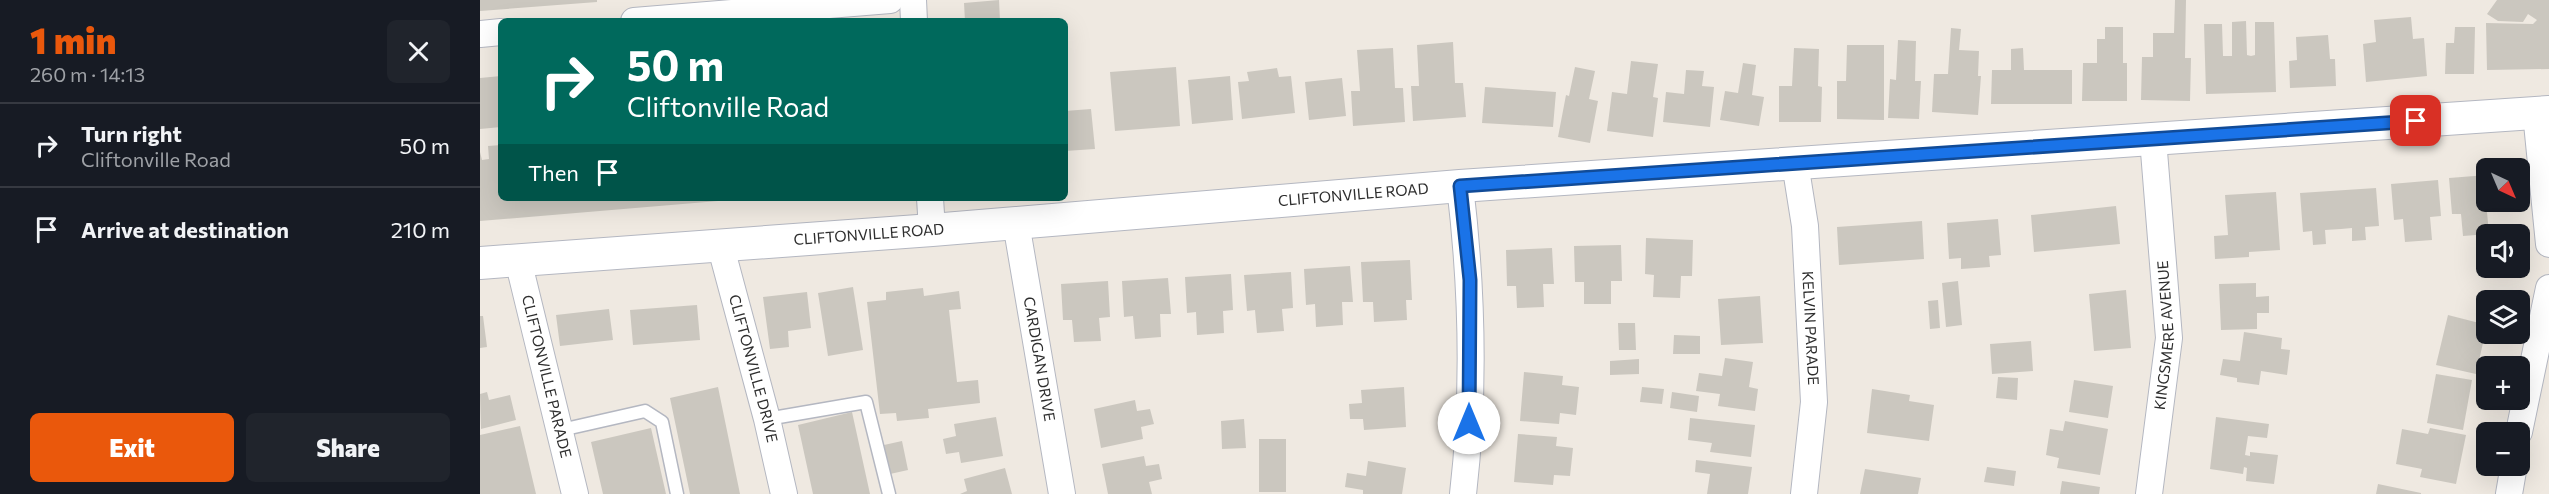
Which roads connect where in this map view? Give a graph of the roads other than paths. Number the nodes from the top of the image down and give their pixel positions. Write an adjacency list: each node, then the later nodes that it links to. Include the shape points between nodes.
1 (890, 0): 3 (street)
2 (913, 0): 4 (street)
3 (671, 18)
4 (914, 18)
5 (498, 32): 6 (street)
6 (480, 34)
7 (2542, 112): 8 (street, CLIFTONVILLE ROAD); 15 (street)
8 (2153, 139): 9 (street, CLIFTONVILLE ROAD); 30 (street, KINGSMERE AVENUE, via 2169,338)
9 (1795, 163): 10 (street, CLIFTONVILLE ROAD); 29 (street, KELVIN PARADE, via 1804,226 1814,402)
10 (1460, 186): 12 (street, CLIFTONVILLE ROAD); 28 (street, via 1470,280 1468,447)
11 (930, 201): 13 (street)
12 (1017, 223): 13 (street, CLIFTONVILLE ROAD); 27 (street, CARDIGAN DRIVE)
13 (932, 230): 14 (street, CLIFTONVILLE ROAD)
14 (720, 244): 16 (street, CLIFTONVILLE ROAD); 19 (street, CLIFTONVILLE DRIVE)
15 (2549, 244)
16 (518, 260): 17 (street, CLIFTONVILLE ROAD); 21 (street, CLIFTONVILLE PARADE)
17 (480, 263)
18 (2549, 288): 20 (street)
19 (767, 419): 25 (street, CLIFTONVILLE DRIVE); 26 (lane, via 866,402)
20 (2521, 422)
21 (561, 430): 23 (street, CLIFTONVILLE PARADE); 24 (lane, via 645,411 662,422)
22 (2512, 476): 31 (street)
23 (575, 494)
24 (677, 494)
25 (784, 494)
26 (889, 494)
27 (1062, 494)
28 (1463, 494)
29 (1804, 494)
30 (2149, 494)
31 (2509, 494)

